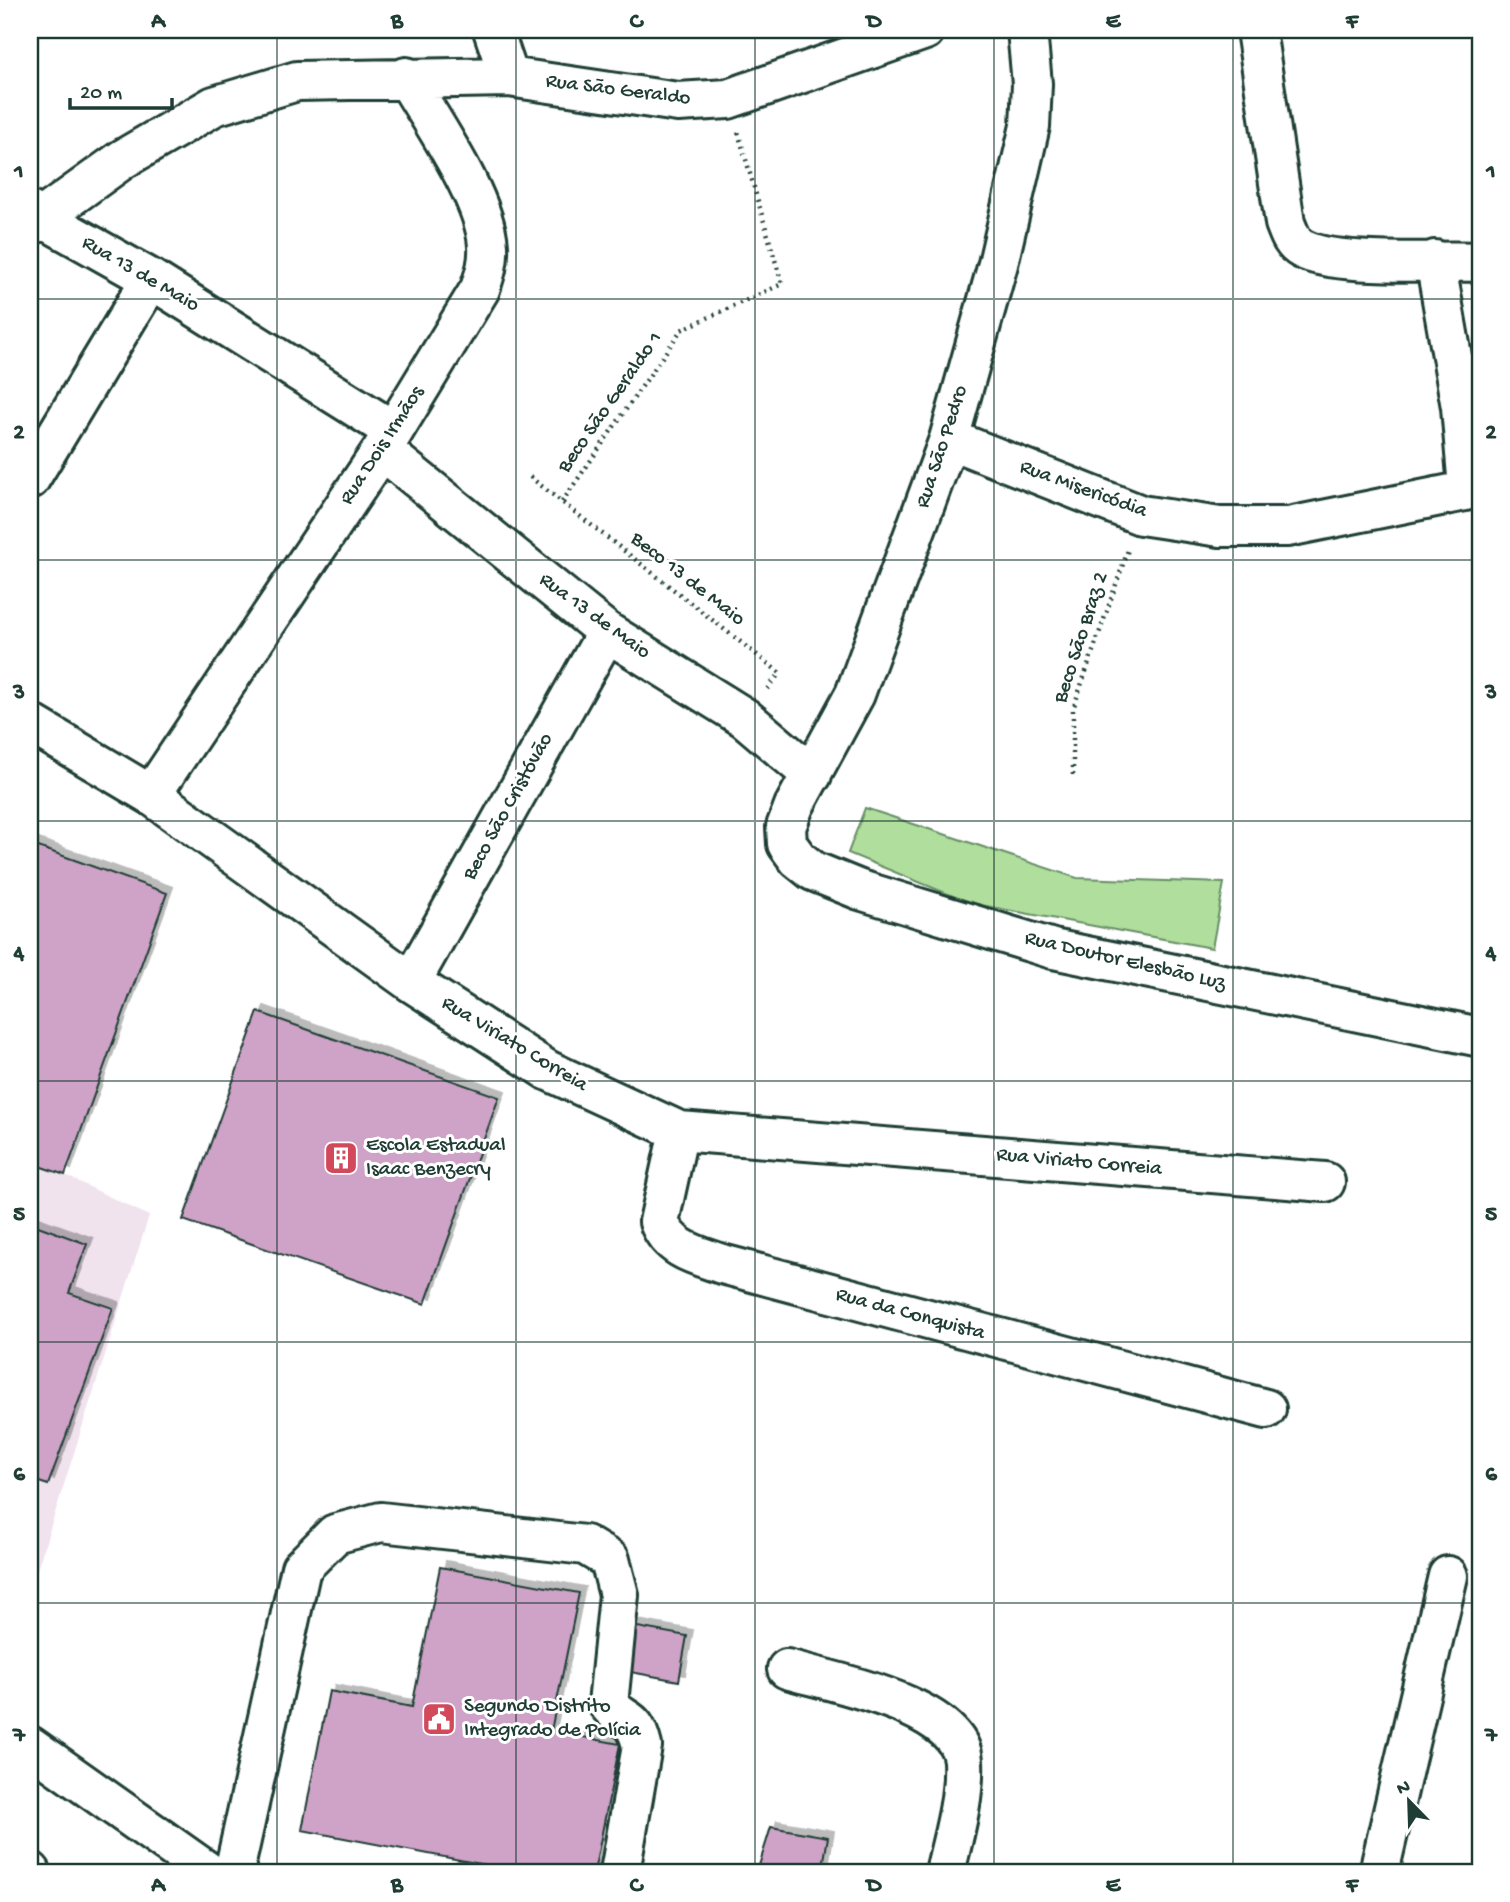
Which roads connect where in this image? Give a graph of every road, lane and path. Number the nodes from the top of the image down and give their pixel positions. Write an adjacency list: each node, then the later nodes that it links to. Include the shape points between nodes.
1 (493, 30): 6 (street)
2 (925, 30): 7 (street, Rua São Geraldo)
3 (1027, 30): 12 (street, Rua São Pedro, via 1030,126 998,264)
4 (1256, 30): 9 (street, via 1284,223 1292,240 1302,249 1320,254 1378,261)
5 (406, 77): 6 (street, Rua São Geraldo); 8 (street, Rua São Geraldo, via 297,80 214,106); 13 (street, Rua Dois Irmãos, via 473,194 488,244 487,267 466,317)
6 (509, 77): 7 (street, Rua São Geraldo, via 678,102)
7 (728, 99): 17 (path, Beco São Geraldo 1, via 782,284 681,330)
8 (33, 218): 11 (street, Rua 13 de Maio)
9 (1435, 260): 10 (street); 16 (street)
10 (1480, 261)
11 (152, 279): 13 (street, Rua 13 de Maio); 15 (street)
12 (949, 439): 18 (street, Rua Misericódia); 22 (street, Rua São Pedro, via 855,694)
13 (387, 440): 19 (street, Rua 13 de Maio); 24 (street, Rua Dois Irmãos)
14 (530, 477): 17 (path, Beco 13 de Maio)
15 (30, 479)
16 (1474, 488): 18 (street, Rua Misericódia, via 1288,527 1220,527)
17 (562, 502): 20 (path, Beco 13 de Maio, via 780,673)
18 (1141, 515): 23 (path, Beco São Braz 2, via 1073,709)
19 (607, 632): 20 (street, Rua 13 de Maio); 26 (street, Beco São Cristóvão)
20 (745, 718): 22 (street, Rua 13 de Maio)
21 (30, 723): 24 (street, Rua Viriato Correia)
22 (812, 775): 25 (street, Rua São Pedro, via 786,827)
23 (1073, 775)
24 (151, 795): 26 (street, Rua Viriato Correia)
25 (787, 844): 27 (street, Rua Doutor Elesbão Luz, via 813,871 860,890 1053,949)
26 (411, 982): 28 (street, Rua Viriato Correia, via 547,1070)
27 (1480, 1037)
28 (679, 1131): 29 (street, Rua Viriato Correia); 30 (street, Rua da Conquista, via 659,1222 664,1236 681,1249 735,1268)
29 (1325, 1182)
30 (1266, 1409)
31 (1448, 1576): 38 (street)
32 (787, 1669): 37 (street, via 905,1703 947,1728 963,1759 956,1827)
33 (34, 1759): 34 (street)
34 (208, 1872)
35 (234, 1872): 36 (street, via 301,1568 335,1534 381,1522 585,1545 610,1560 619,1595 608,1704 616,1714 630,1719 642,1746)
36 (620, 1872)
37 (944, 1872)
38 (1379, 1872)

